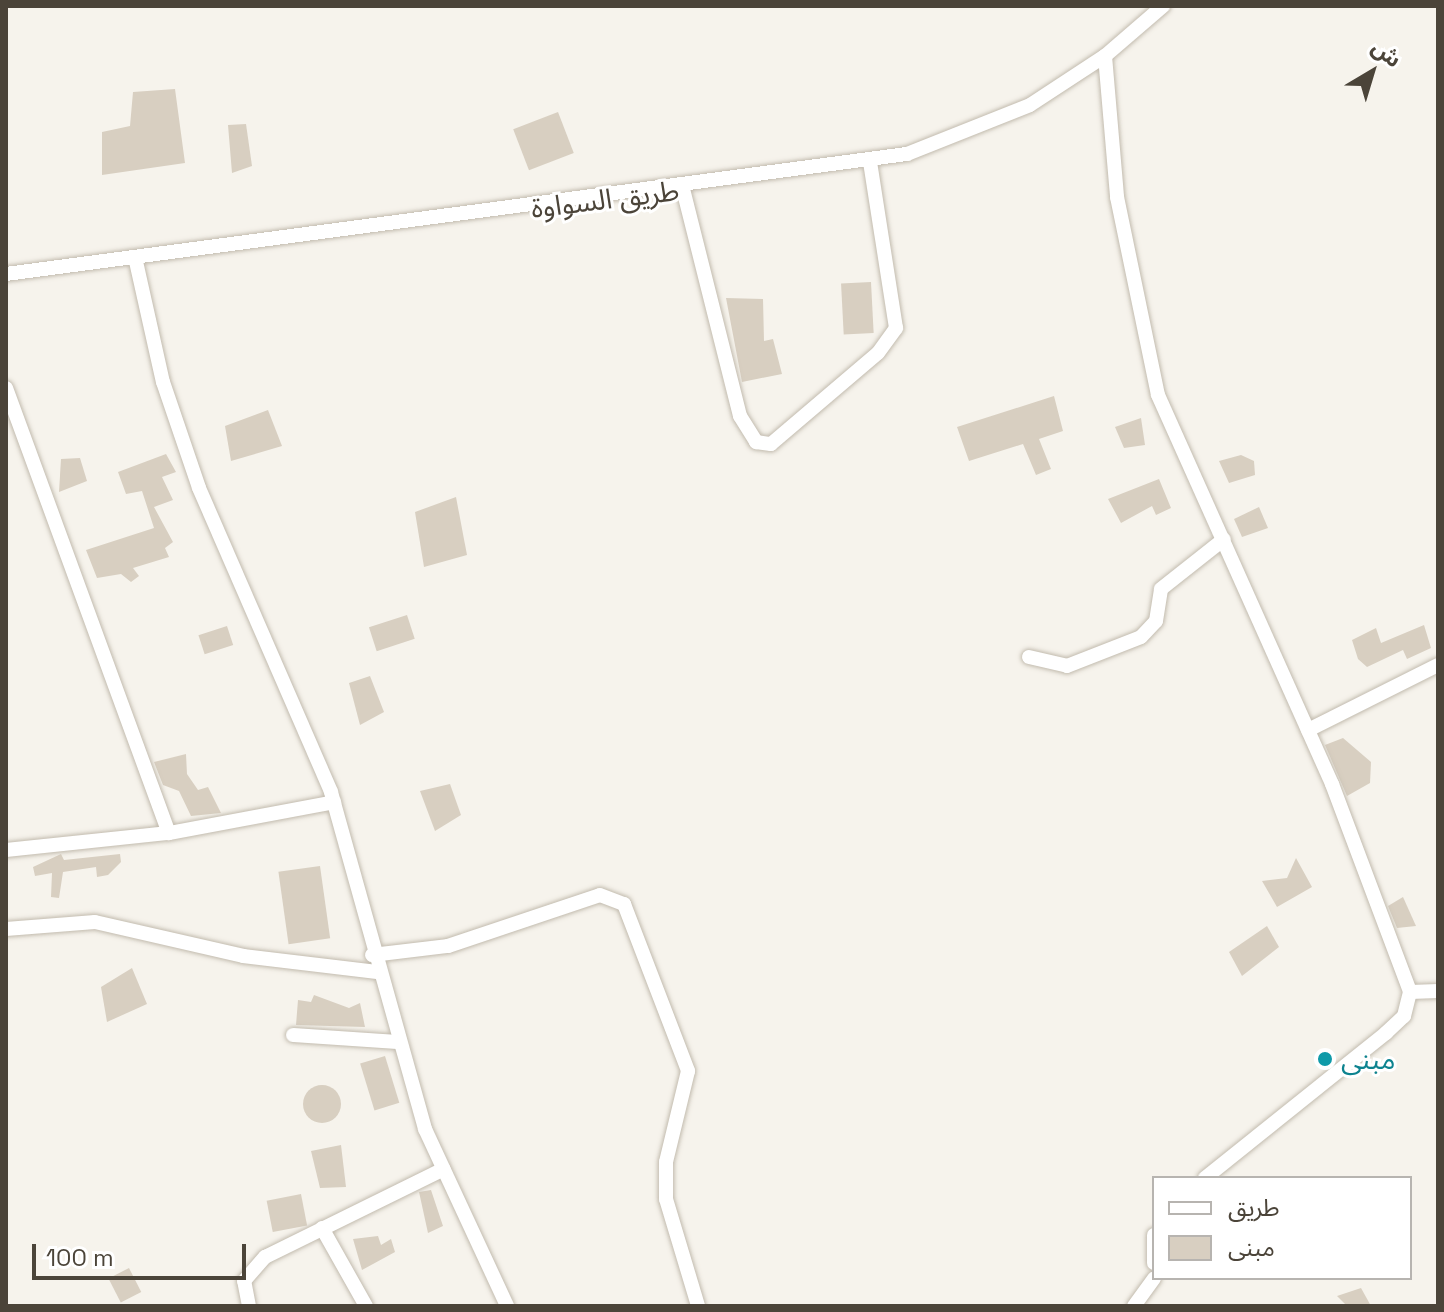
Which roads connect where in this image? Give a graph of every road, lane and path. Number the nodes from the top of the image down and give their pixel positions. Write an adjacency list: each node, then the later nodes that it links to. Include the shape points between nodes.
1 (1163, 6): 2 (street, طريق السواوة)
2 (1105, 56): 3 (street, طريق السواوة, via 997,122); 8 (street, via 1117,197 1145,352)
3 (870, 162): 4 (street, طريق السواوة); 4 (street, via 896,328 878,353 771,444 756,442 740,416)
4 (683, 189): 5 (street, طريق السواوة)
5 (135, 257): 6 (street, طريق السواوة); 12 (street, via 163,382 199,488)
6 (6, 274)
7 (6, 388): 13 (street)
8 (1224, 539): 9 (street, via 1161,589 1156,621 1141,637 1067,666); 11 (street)
9 (1029, 657)
10 (1438, 665): 11 (street)
11 (1308, 730): 19 (street)
12 (334, 802): 13 (street); 16 (street)
13 (169, 833): 14 (street)
14 (7, 847)
15 (6, 929): 17 (street, via 95,922 267,960)
16 (372, 955): 17 (street); 29 (street, via 448,946 600,895 624,904 688,1071 666,1199)
17 (377, 972): 21 (street)
18 (1438, 991): 19 (street)
19 (1410, 992): 23 (street, via 1404,1016 1386,1033)
20 (293, 1035): 21 (street)
21 (398, 1042): 22 (street)
22 (444, 1169): 24 (street); 28 (street)
23 (1207, 1176)
24 (322, 1228): 26 (street, via 253,1266 242,1288); 27 (street)
25 (1154, 1280): 30 (street, via 1153,1290)
26 (249, 1306)
27 (366, 1306)
28 (507, 1306)
29 (698, 1306)
30 (1134, 1306)

